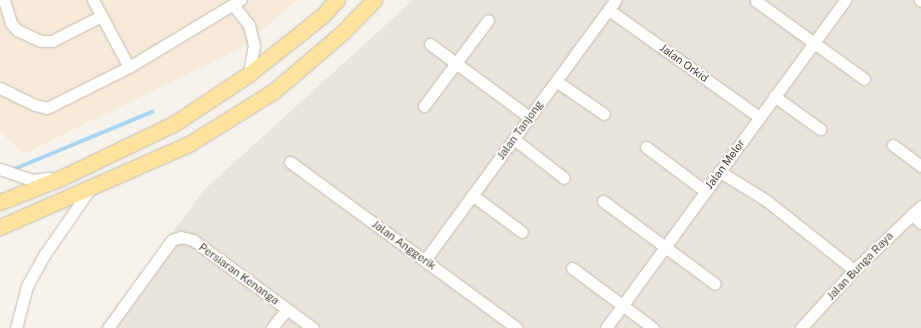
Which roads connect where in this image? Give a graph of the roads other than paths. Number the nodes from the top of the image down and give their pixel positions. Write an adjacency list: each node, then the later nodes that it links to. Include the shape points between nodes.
1 (4, 0): 10 (street, via 11,23 17,30 40,41 52,41)
2 (92, 0): 10 (street)
3 (337, 0): 16 (main road, via 322,16)
4 (374, 0): 35 (main road, via 343,32 274,91 188,144)
5 (615, 0): 9 (street, Jalan Tanjong)
6 (845, 0): 12 (street, Jalan Melor)
7 (756, 1): 12 (street)
8 (237, 3): 15 (street); 16 (street, via 249,25 254,45)
9 (609, 10): 18 (street, Jalan Tanjong); 24 (street, Jalan Orkid)
10 (101, 16): 15 (street)
11 (488, 20): 14 (street)
12 (814, 43): 17 (street); 20 (street, Jalan Melor)
13 (430, 44): 14 (street)
14 (455, 62): 21 (street); 23 (street)
15 (129, 67): 19 (street, via 47,108)
16 (249, 74): 33 (main road, via 175,123)
17 (864, 79)
18 (556, 80): 22 (street); 23 (street, Jalan Tanjong)
19 (0, 88)
20 (774, 96): 24 (street, Jalan Melor); 25 (street)
21 (424, 106)
22 (604, 114)
23 (529, 117): 26 (street, Jalan Tanjong)
24 (759, 117): 32 (street, Jalan Melor)
25 (820, 129)
26 (514, 139): 34 (street); 37 (street, Jalan Tanjong)
27 (893, 144): 30 (street)
28 (646, 147): 36 (street)
29 (290, 162): 46 (street, Jalan Anggerik)
30 (921, 166)
31 (0, 169): 33 (street, via 32,180)
32 (720, 171): 36 (street, Jalan Melor); 48 (street, via 767,201)
33 (63, 177): 39 (main road)
34 (564, 178)
35 (92, 187): 43 (main road); 52 (street, via 45,254 27,286)
36 (705, 190): 45 (street, Jalan Melor)
37 (472, 195): 44 (street); 46 (street, Jalan Tanjong)
38 (603, 201): 45 (street)
39 (0, 202)
40 (921, 206): 41 (street, Jalan Bunga Raya)
41 (912, 214): 42 (street); 48 (street, Jalan Bunga Raya)
42 (921, 223)
43 (0, 227)
44 (522, 232)
45 (664, 247): 49 (street); 50 (street, Jalan Melor)
46 (425, 260): 56 (street, Jalan Anggerik)
47 (572, 268): 50 (street)
48 (854, 270): 59 (street, Jalan Bunga Raya)
49 (714, 284)
50 (622, 304): 57 (street, Jalan Melor); 58 (street)
51 (287, 309): 53 (street, Persiaran Kenanga, via 193,240 181,237 172,240); 54 (street); 55 (street, Persiaran Kenanga)
52 (16, 328)
53 (108, 328)
54 (272, 328)
55 (313, 328)
56 (517, 328)
57 (606, 328)
58 (653, 328)
59 (801, 328)

